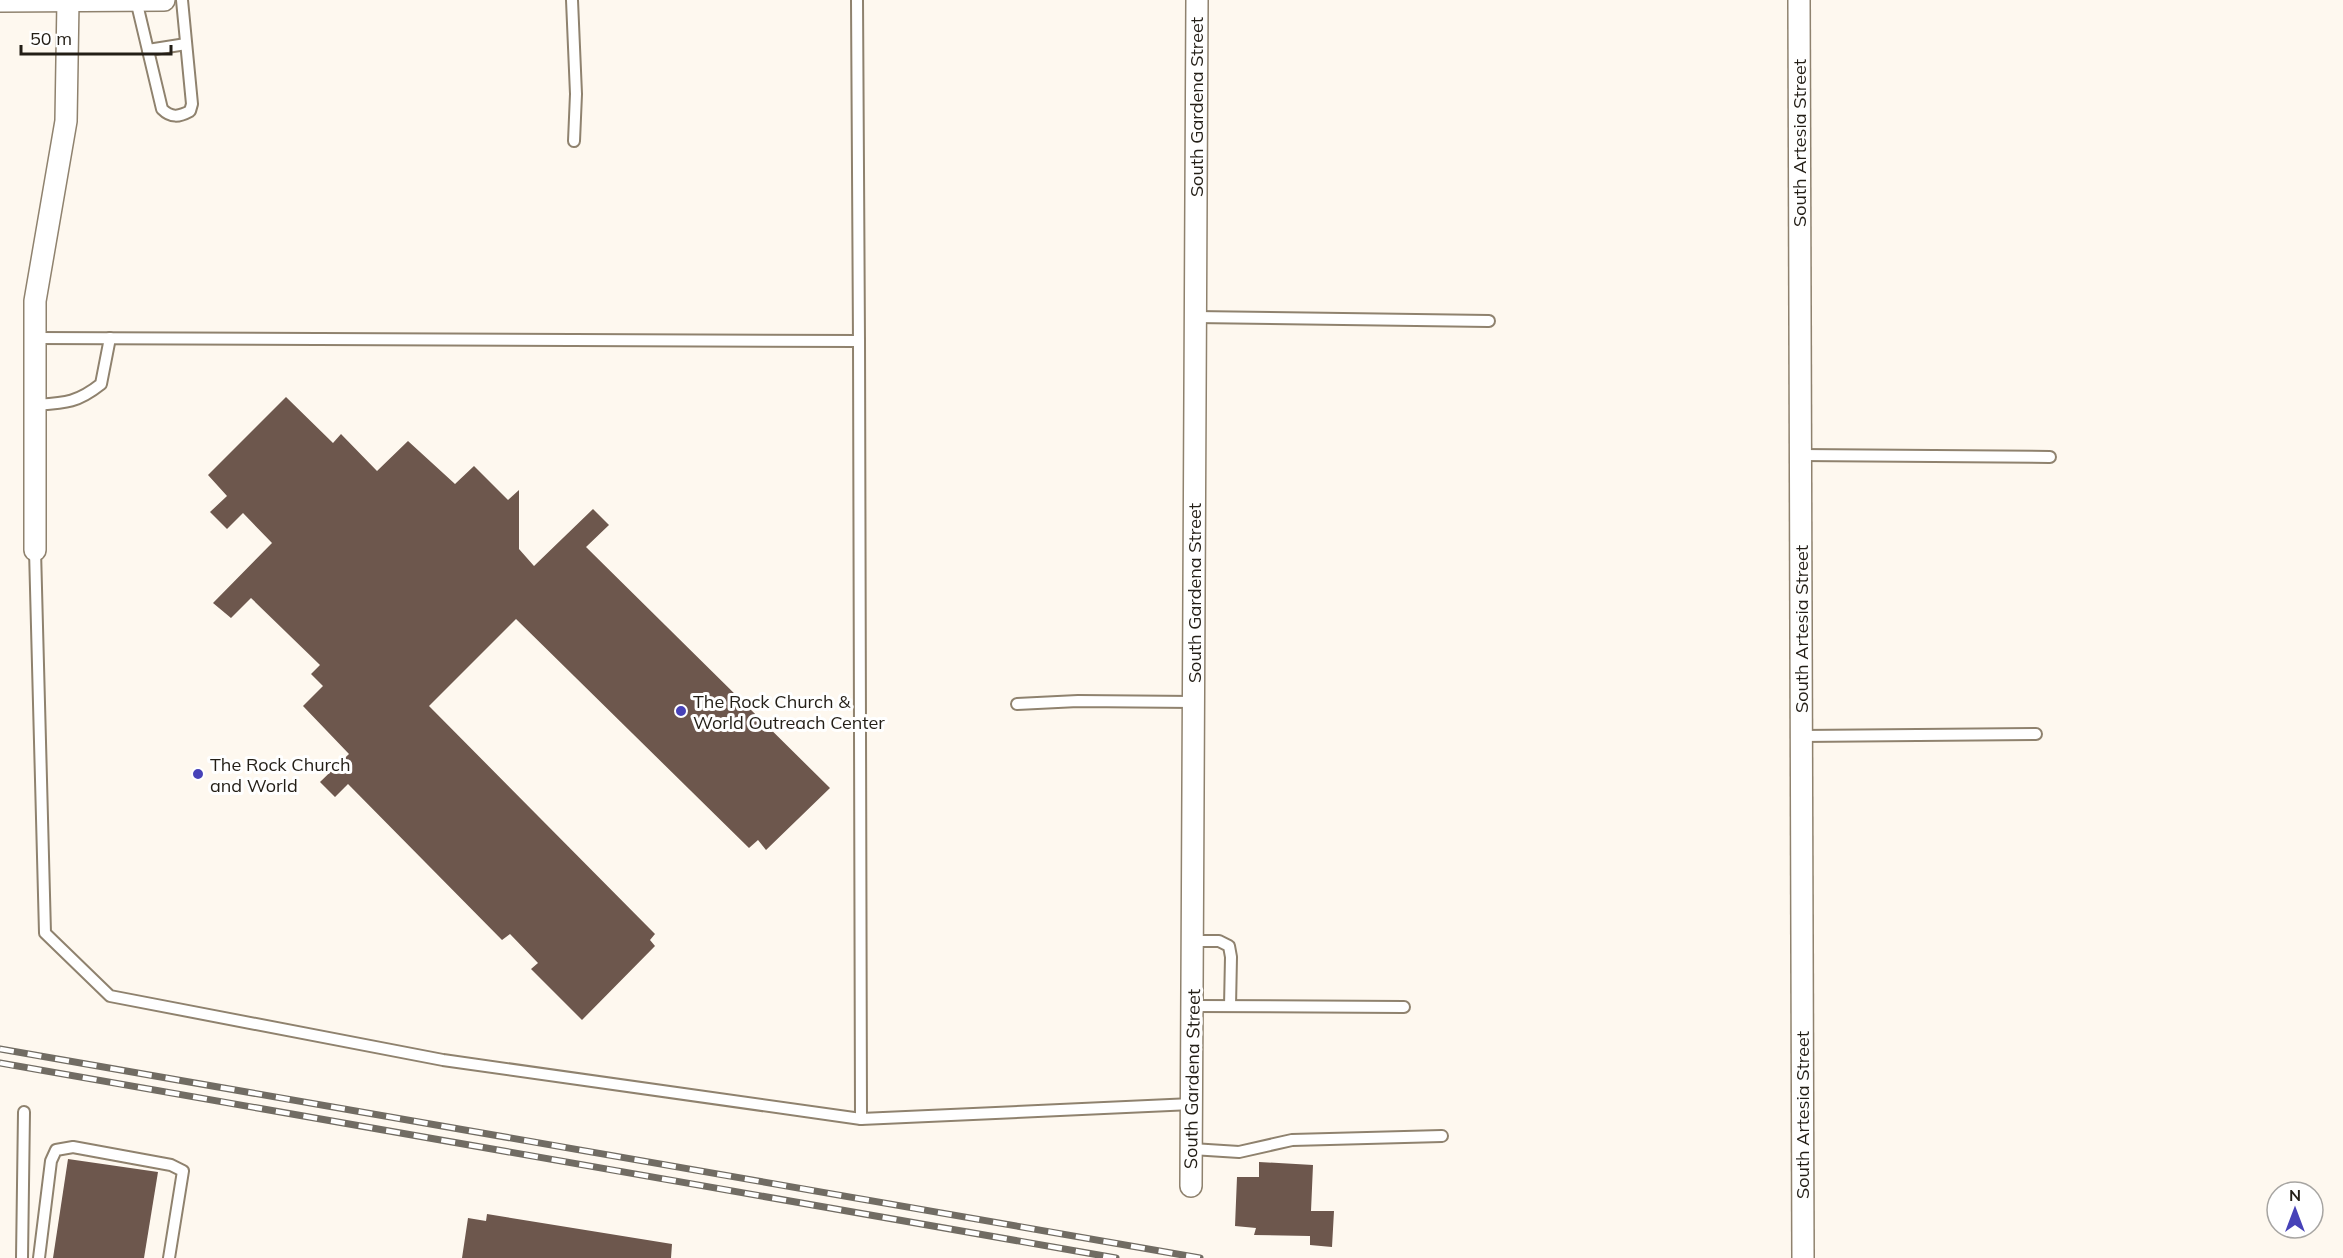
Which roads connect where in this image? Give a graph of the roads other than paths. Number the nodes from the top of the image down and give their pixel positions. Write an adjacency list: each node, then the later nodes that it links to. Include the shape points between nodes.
1 (136, 0): 2 (street); 9 (street); 11 (lane)
2 (164, 0)
3 (182, 0): 10 (lane)
4 (572, 0): 12 (lane)
5 (857, 0): 17 (lane)
6 (1197, 0): 13 (street, South Gardena Street)
7 (1799, 0): 19 (street, South Artesia Street)
8 (0, 1): 9 (street)
9 (68, 1): 15 (street, via 66,121 35,301)
10 (186, 44): 11 (lane); 11 (lane, via 192,105 190,111 179,116 162,109)
11 (148, 50)
12 (574, 141)
13 (1195, 317): 14 (lane); 22 (street, South Gardena Street)
14 (1489, 321)
15 (35, 338): 16 (lane); 18 (street)
16 (110, 338): 17 (lane); 18 (lane, via 101,384 85,396 64,403)
17 (859, 341): 32 (lane)
18 (35, 405): 21 (street)
19 (1800, 455): 20 (lane); 25 (street, South Artesia Street)
20 (2050, 457)
21 (35, 550): 32 (lane, via 45,933 110,996 443,1060)
22 (1194, 702): 23 (lane); 26 (street, South Gardena Street)
23 (1017, 704)
24 (2036, 734): 25 (lane)
25 (1801, 735): 39 (street, South Artesia Street)
26 (1193, 941): 27 (street, South Gardena Street); 28 (lane, via 1219,941 1229,946)
27 (1193, 1006): 28 (lane); 30 (street, South Gardena Street)
28 (1230, 1006): 29 (lane)
29 (1404, 1007)
30 (1192, 1104): 32 (lane); 34 (street, South Gardena Street)
31 (24, 1112): 36 (lane)
32 (861, 1119)
33 (1442, 1136): 34 (lane, via 1292,1140 1239,1152)
34 (1192, 1149): 35 (street, South Gardena Street)
35 (1191, 1186)
36 (22, 1258)
37 (39, 1258): 38 (lane, via 51,1161 56,1150 73,1147 171,1165 183,1171)
38 (169, 1258)
39 (1803, 1258)

